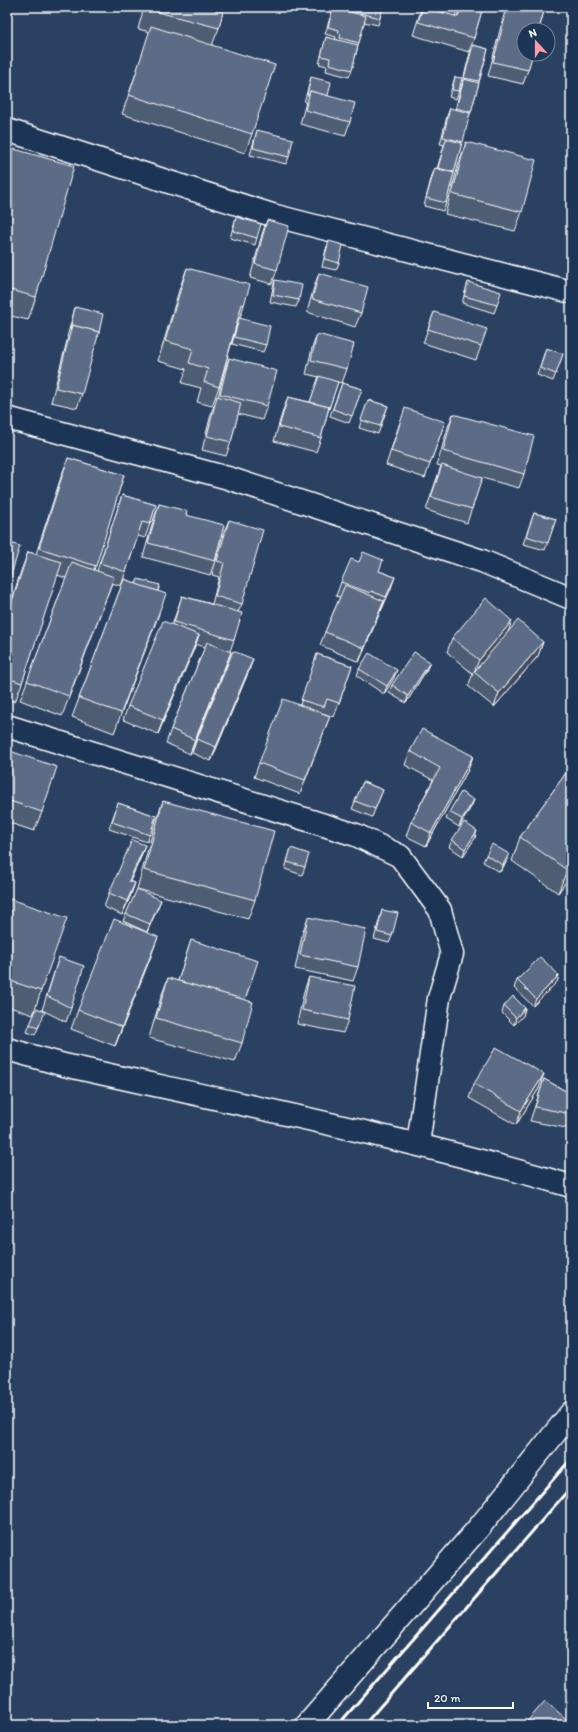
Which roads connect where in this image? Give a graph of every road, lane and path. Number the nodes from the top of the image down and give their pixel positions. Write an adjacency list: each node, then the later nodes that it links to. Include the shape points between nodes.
1 (7, 130): 2 (street, via 272,215)
2 (571, 292)
3 (7, 418): 4 (street, via 228,478 482,560)
4 (571, 598)
5 (7, 726): 7 (street, via 356,835 400,856 440,910 452,954 439,998)
6 (7, 1049): 7 (street, via 64,1065)
7 (418, 1144): 8 (street)
8 (571, 1186)
9 (571, 1413): 10 (street, via 481,1525)
10 (307, 1725)

